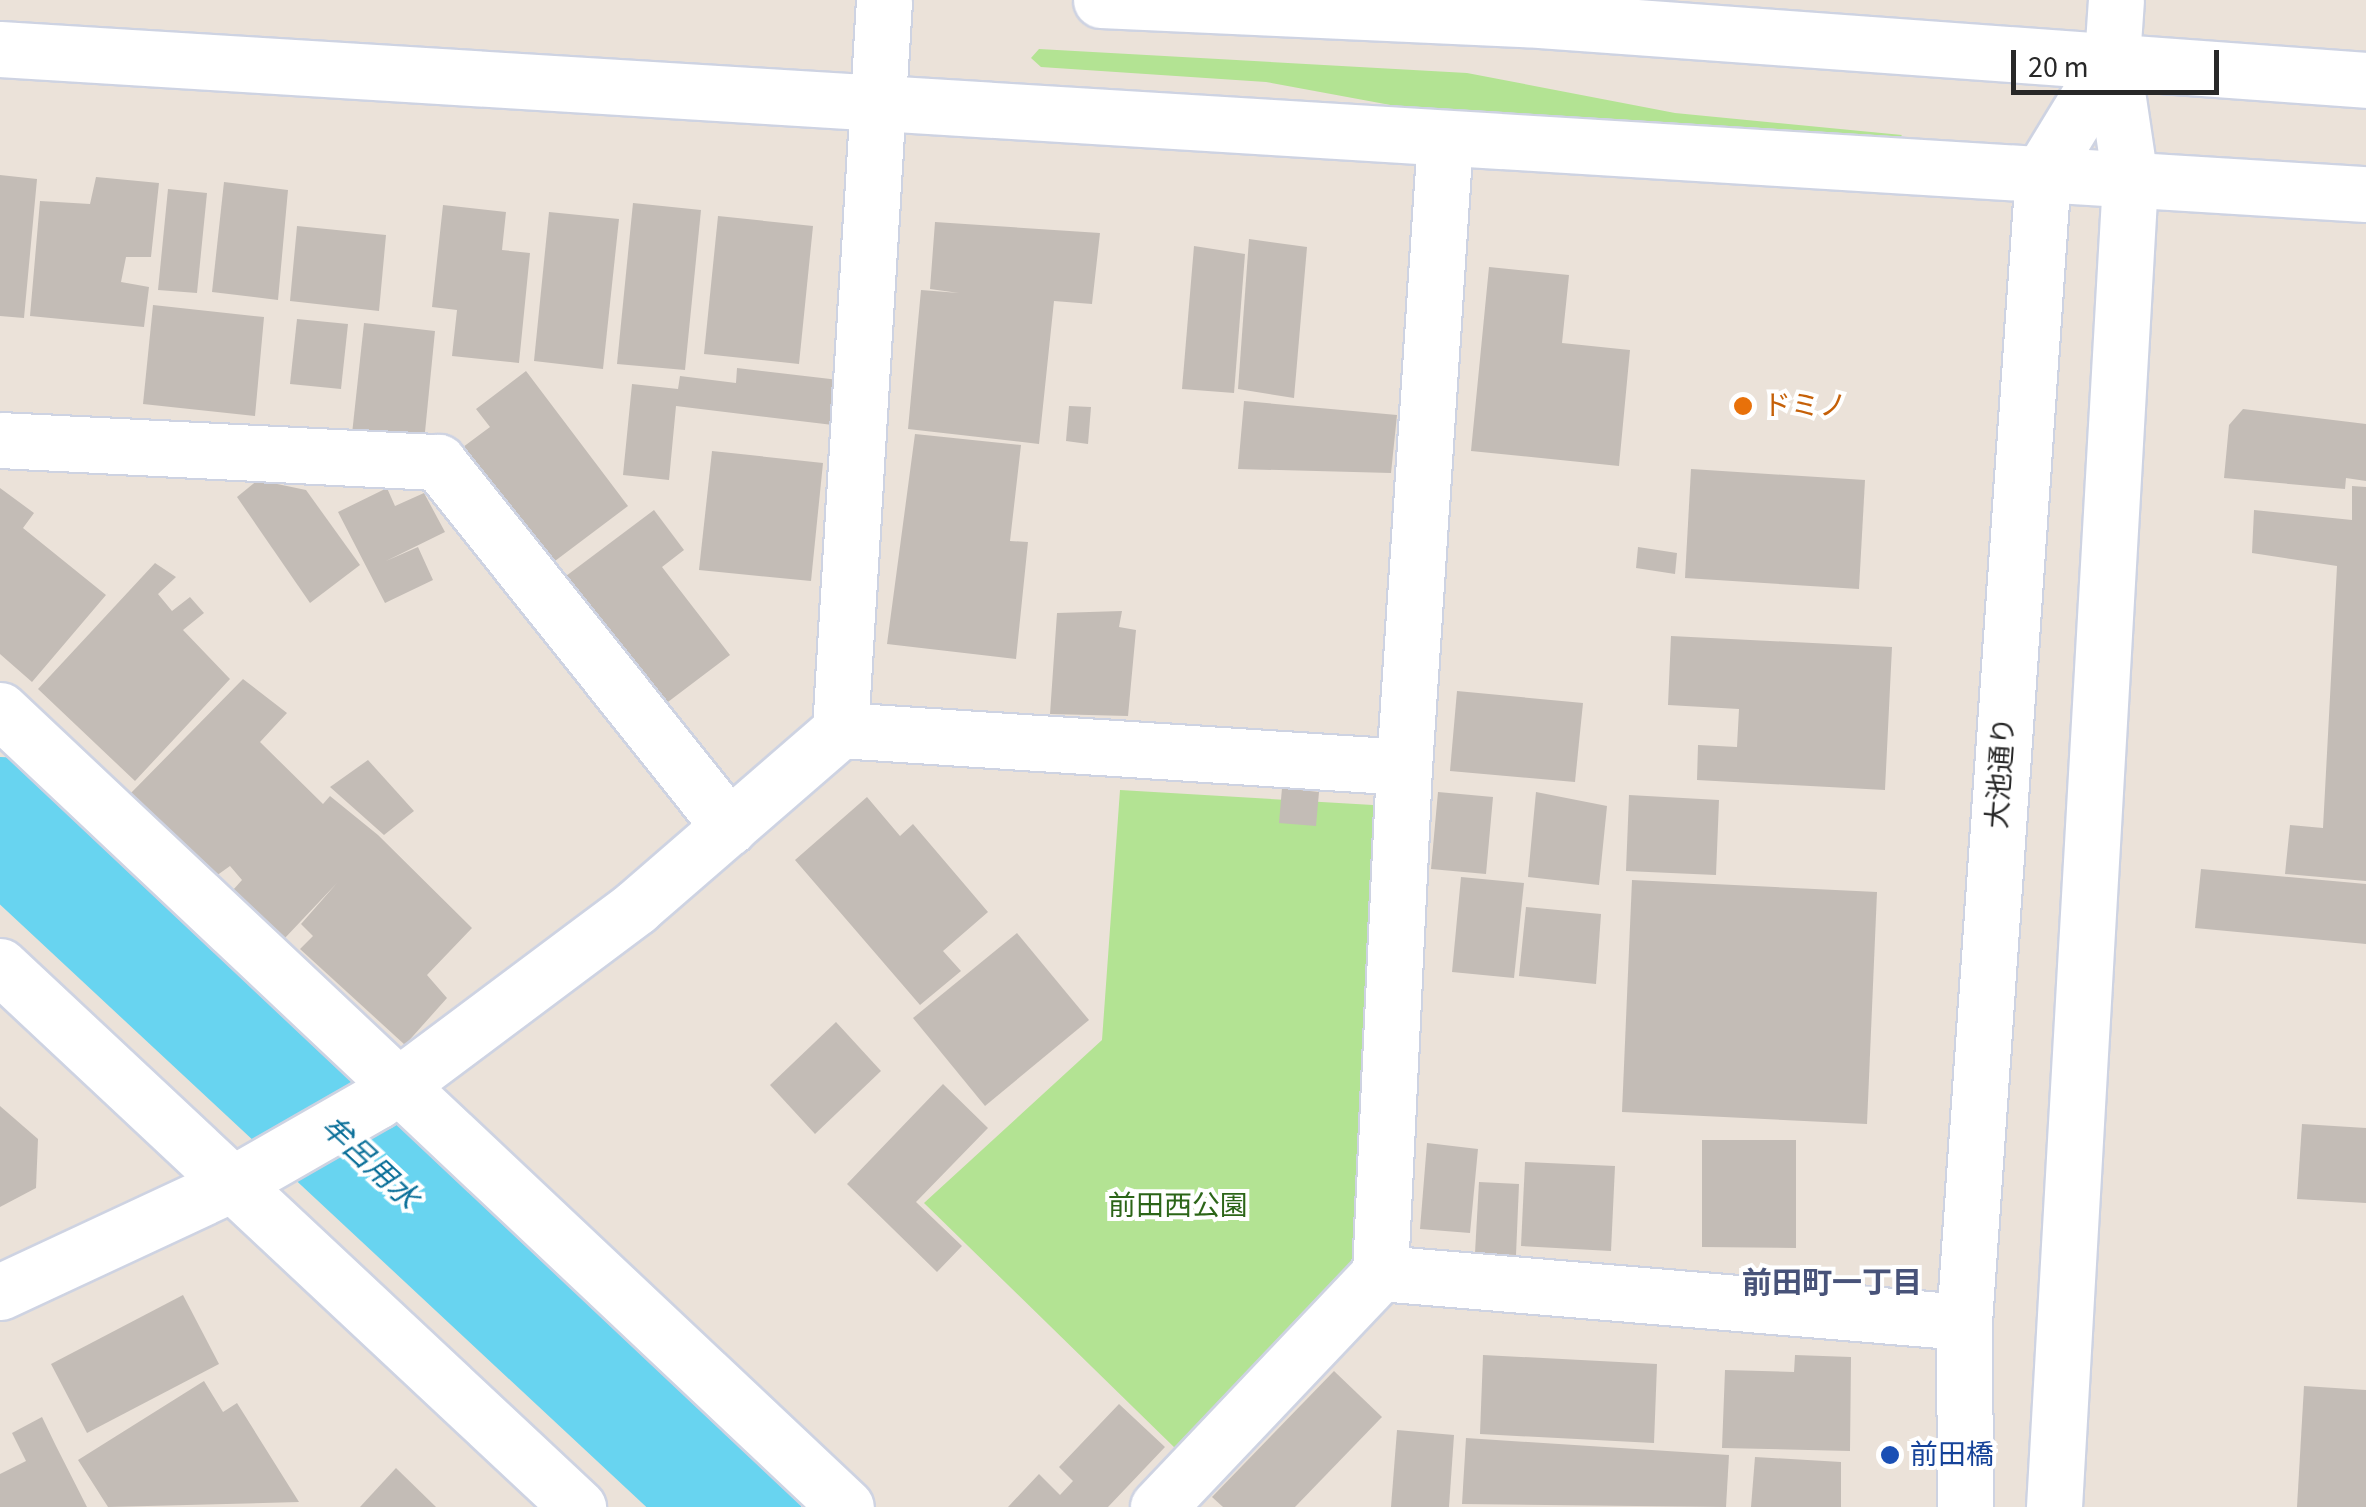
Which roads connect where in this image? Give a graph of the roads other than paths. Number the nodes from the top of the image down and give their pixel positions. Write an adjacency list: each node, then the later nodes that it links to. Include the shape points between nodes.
1 (884, 0): 8 (street)
2 (1101, 0): 4 (street)
3 (2116, 0): 6 (street, 大池通り)
4 (1526, 9): 6 (street)
5 (0, 49): 8 (street)
6 (2112, 58): 7 (street); 10 (street, 大池通り); 11 (street, 大池通り)
7 (2366, 80)
8 (879, 108): 9 (street); 15 (street)
9 (1446, 138): 10 (street); 16 (street)
10 (2043, 172): 11 (street); 23 (street, 大池通り)
11 (2130, 179): 12 (street); 28 (street, 大池通り)
12 (2366, 194)
13 (0, 440): 17 (street, via 438,462)
14 (0, 710): 19 (street)
15 (840, 730): 16 (street); 17 (street)
16 (1404, 767): 21 (street)
17 (728, 827): 19 (street)
18 (0, 966): 20 (street)
19 (389, 1092): 20 (street, via 312,1146); 25 (street)
20 (232, 1184): 22 (street); 24 (street)
21 (1380, 1272): 23 (street); 26 (street)
22 (0, 1292)
23 (1964, 1322): 27 (street, 大池通り)
24 (578, 1507)
25 (846, 1507)
26 (1158, 1507)
27 (1965, 1507)
28 (2054, 1507)

